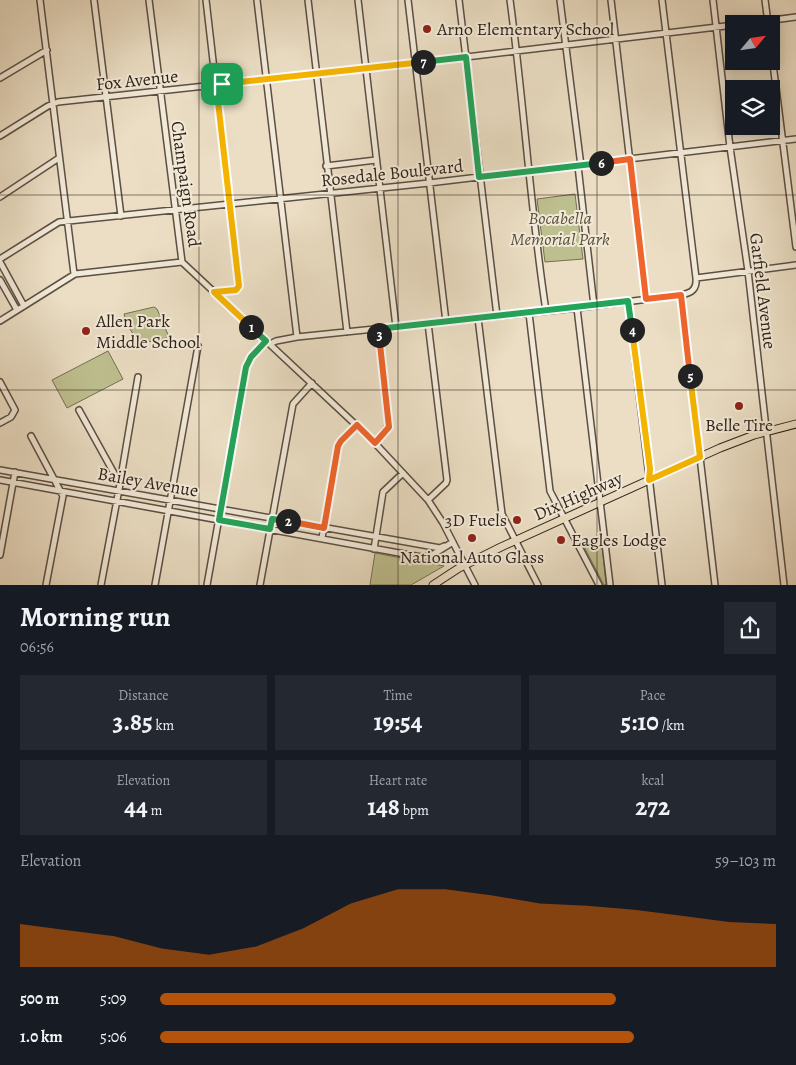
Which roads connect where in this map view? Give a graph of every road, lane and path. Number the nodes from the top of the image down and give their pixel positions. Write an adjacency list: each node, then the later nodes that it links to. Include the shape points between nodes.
1 (40, 0): 24 (street)
2 (94, 0): 35 (street)
3 (149, 0): 34 (street, Champaign Road)
4 (206, 0): 33 (street)
5 (257, 0): 32 (street)
6 (308, 0): 30 (street)
7 (358, 0): 28 (street)
8 (408, 0): 27 (street)
9 (459, 0): 26 (street)
10 (510, 0): 25 (street)
11 (560, 0): 23 (street)
12 (611, 0): 22 (street)
13 (662, 0): 21 (street)
14 (713, 0): 20 (street, Garfield Avenue)
15 (766, 0): 16 (street)
16 (767, 15)
17 (796, 17): 18 (street)
18 (780, 20)
19 (725, 26): 20 (street, Fox Avenue)
20 (716, 27): 21 (street, Fox Avenue); 40 (street, Garfield Avenue)
21 (666, 33): 22 (street, Fox Avenue); 41 (street)
22 (615, 39): 23 (street, Fox Avenue); 43 (street)
23 (565, 45): 25 (street, Fox Avenue); 46 (street)
24 (47, 50): 31 (street); 36 (street)
25 (517, 51): 26 (street, Fox Avenue); 47 (street)
26 (466, 57): 27 (street, Fox Avenue); 48 (street)
27 (416, 63): 28 (street, Fox Avenue); 49 (street)
28 (366, 68): 30 (street, Fox Avenue); 44 (street)
29 (774, 70): 39 (street)
30 (317, 73): 32 (street, Fox Avenue); 45 (street)
31 (0, 78)
32 (266, 79): 33 (street, Fox Avenue); 53 (street)
33 (216, 84): 34 (street, Fox Avenue); 54 (street)
34 (160, 91): 35 (street, Fox Avenue); 55 (street, Champaign Road)
35 (106, 97): 36 (street, Fox Avenue); 56 (street)
36 (53, 103): 37 (street, Fox Avenue); 42 (street)
37 (0, 136)
38 (796, 140): 39 (street, Rosedale Boulevard)
39 (783, 141): 40 (street, Rosedale Boulevard); 58 (street)
40 (730, 147): 41 (street, Rosedale Boulevard); 62 (street, Garfield Avenue)
41 (682, 153): 43 (street, Rosedale Boulevard); 64 (street)
42 (59, 158): 52 (street); 57 (street)
43 (630, 159): 46 (street, Rosedale Boulevard); 68 (street)
44 (376, 160): 45 (street); 50 (street)
45 (326, 166): 51 (street)
46 (580, 166): 47 (street, Rosedale Boulevard); 71 (street)
47 (529, 172): 48 (street, Rosedale Boulevard); 74 (street)
48 (479, 177): 49 (street, Rosedale Boulevard); 76 (street)
49 (429, 183): 50 (street, Rosedale Boulevard); 79 (street)
50 (380, 188): 51 (street, Rosedale Boulevard); 81 (street)
51 (330, 193): 53 (street, Rosedale Boulevard); 83 (street)
52 (0, 197)
53 (280, 199): 54 (street, Rosedale Boulevard); 84 (street)
54 (230, 204): 55 (street, Rosedale Boulevard); 66 (street, via 239,286 236,290)
55 (176, 210): 56 (street, Rosedale Boulevard); 60 (street, Champaign Road)
56 (121, 216): 57 (street, Rosedale Boulevard)
57 (68, 221): 59 (street, Rosedale Boulevard, via 55,224); 63 (street)
58 (796, 247)
59 (0, 261): 70 (street)
60 (182, 262): 63 (street); 66 (street, Champaign Road)
61 (796, 266): 62 (street)
62 (748, 271): 64 (street); 94 (street, Garfield Avenue)
63 (74, 274): 70 (street)
64 (696, 278): 67 (street, via 693,291)
65 (0, 280): 73 (street)
66 (214, 292): 85 (street, Champaign Road)
67 (681, 295): 68 (street); 97 (street)
68 (646, 299): 69 (street)
69 (628, 301): 71 (street); 103 (street)
70 (24, 306): 73 (street)
71 (594, 306): 72 (street)
72 (577, 308): 74 (street); 111 (street)
73 (17, 310): 78 (street)
74 (546, 311): 75 (street)
75 (529, 313): 76 (street); 115 (street, via 550,492)
76 (497, 316): 77 (street)
77 (478, 318): 79 (street); 121 (street, via 502,514)
78 (0, 321)
79 (446, 322): 80 (street)
80 (428, 323): 81 (street); 109 (street, via 447,480)
81 (396, 327): 82 (street)
82 (378, 329): 83 (street); 96 (street, via 389,425)
83 (347, 332): 84 (street)
84 (297, 338): 85 (street)
85 (268, 343): 89 (street, Champaign Road); 112 (street, via 251,357 246,367)
86 (198, 346): 108 (street)
87 (138, 377): 105 (street)
88 (0, 382): 91 (street, via 15,413)
89 (312, 383): 93 (street, Champaign Road); 114 (street, via 293,404)
90 (79, 410): 105 (street)
91 (0, 423)
92 (796, 424): 94 (main road, Dix Highway)
93 (357, 425): 96 (street, Champaign Road); 117 (street, via 338,446)
94 (766, 431): 97 (main road, Dix Highway); 138 (street, Garfield Avenue)
95 (31, 436): 101 (street)
96 (375, 443): 100 (street, Champaign Road)
97 (700, 457): 103 (main road, Dix Highway); 137 (street)
98 (0, 470): 99 (street, Bailey Avenue)
99 (15, 472): 101 (street, Bailey Avenue); 104 (street)
100 (403, 473): 109 (street, Champaign Road); 119 (street, via 383,492)
101 (55, 479): 106 (street); 107 (street, Bailey Avenue)
102 (0, 480): 104 (street, Bailey Avenue)
103 (649, 480): 111 (main road, Dix Highway); 136 (street)
104 (13, 483): 106 (street, Bailey Avenue); 124 (street)
105 (120, 484): 107 (street)
106 (62, 491): 110 (street, Bailey Avenue); 126 (street)
107 (118, 491): 108 (street, Bailey Avenue); 110 (street)
108 (170, 500): 112 (street, Bailey Avenue); 113 (street)
109 (428, 500): 122 (street, Champaign Road)
110 (115, 501): 113 (street, Bailey Avenue); 127 (street)
111 (600, 503): 115 (main road, Dix Highway); 135 (street)
112 (221, 509): 114 (street, Bailey Avenue); 116 (street)
113 (168, 511): 116 (street, Bailey Avenue); 128 (street)
114 (272, 519): 117 (street, Bailey Avenue); 118 (street)
115 (564, 519): 121 (main road, Dix Highway); 134 (street)
116 (219, 520): 118 (street, Bailey Avenue); 129 (street)
117 (324, 528): 119 (street, Bailey Avenue); 120 (street)
118 (270, 529): 120 (street, Bailey Avenue); 130 (street)
119 (375, 537): 122 (street, Bailey Avenue, via 440,548); 123 (street)
120 (322, 538): 123 (street, Bailey Avenue)
121 (514, 541): 125 (main road, Dix Highway); 133 (street)
122 (453, 542): 123 (street, Bailey Avenue, via 426,557); 125 (street, Champaign Road)
123 (374, 549)
124 (0, 556)
125 (465, 565): 131 (main road, Dix Highway); 132 (street, Champaign Road)
126 (46, 585)
127 (101, 585)
128 (155, 585)
129 (207, 585)
130 (260, 585)
131 (433, 585)
132 (475, 585)
133 (538, 585)
134 (599, 585)
135 (610, 585)
136 (662, 585)
137 (715, 585)
138 (784, 585)

